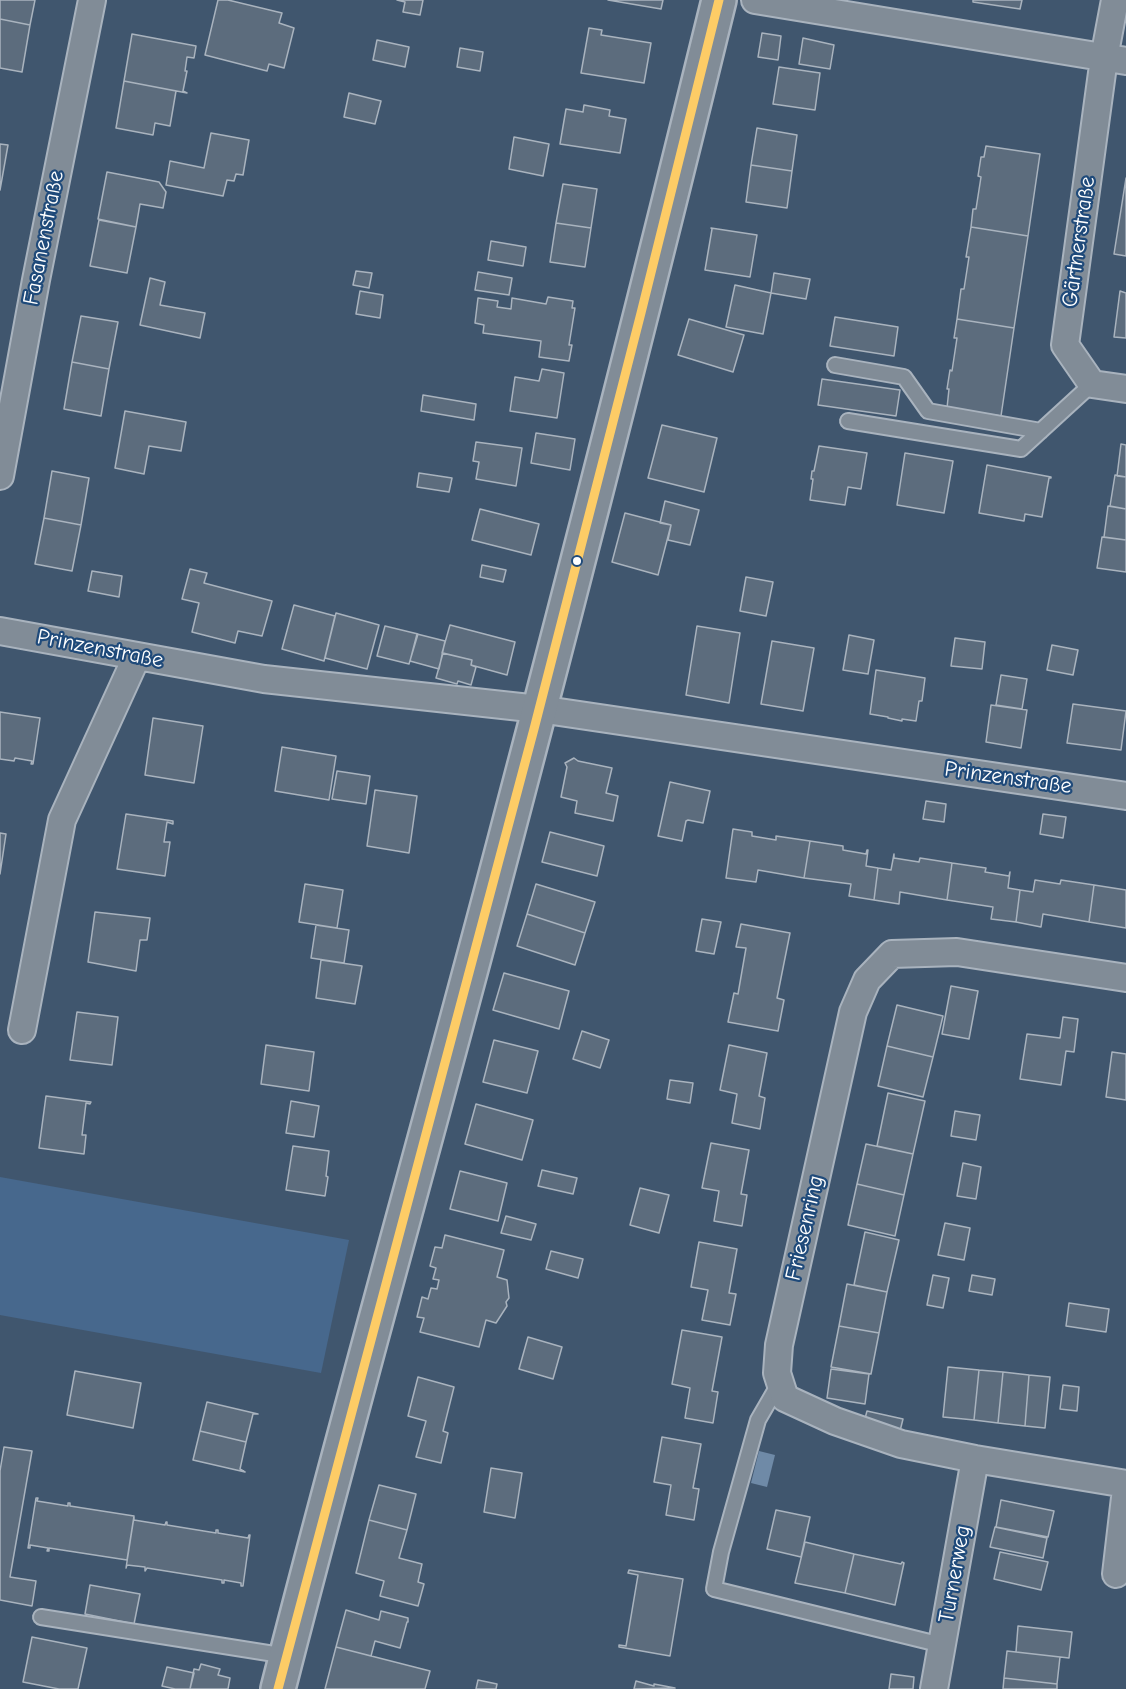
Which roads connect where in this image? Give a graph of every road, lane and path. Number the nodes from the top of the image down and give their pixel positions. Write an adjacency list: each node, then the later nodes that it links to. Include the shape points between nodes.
1 (92, 0): 11 (street, Fasanenstraße)
2 (719, 0): 14 (street)
3 (755, 0): 5 (street)
4 (1115, 0): 5 (street, Gärtnerstraße)
5 (1115, 59): 7 (street, Gärtnerstraße, via 1065,345)
6 (835, 365): 10 (lane, via 904,377 928,411)
7 (1092, 384): 8 (street); 10 (lane)
8 (1126, 389)
9 (848, 422): 10 (lane, via 1021,449)
10 (1041, 431)
11 (0, 476)
12 (0, 631): 13 (street, Prinzenstraße)
13 (137, 656): 14 (street, Prinzenstraße, via 264,679); 17 (street, via 62,820)
14 (539, 709): 15 (street, Prinzenstraße); 25 (street)
15 (1126, 796)
16 (1126, 978): 18 (street, Friesenring, via 957,952 892,954 867,980 853,1012 779,1345)
17 (22, 1030)
18 (780, 1382): 19 (street, via 785,1398 835,1421 901,1444); 24 (lane, via 758,1420 714,1589)
19 (975, 1459): 20 (street); 24 (street, Turnerweg)
20 (1126, 1484)
21 (1126, 1489): 22 (street)
22 (1116, 1574)
23 (41, 1617): 25 (lane)
24 (942, 1645): 27 (street, Turnerweg)
25 (287, 1656): 26 (street)
26 (278, 1689)
27 (934, 1689)

